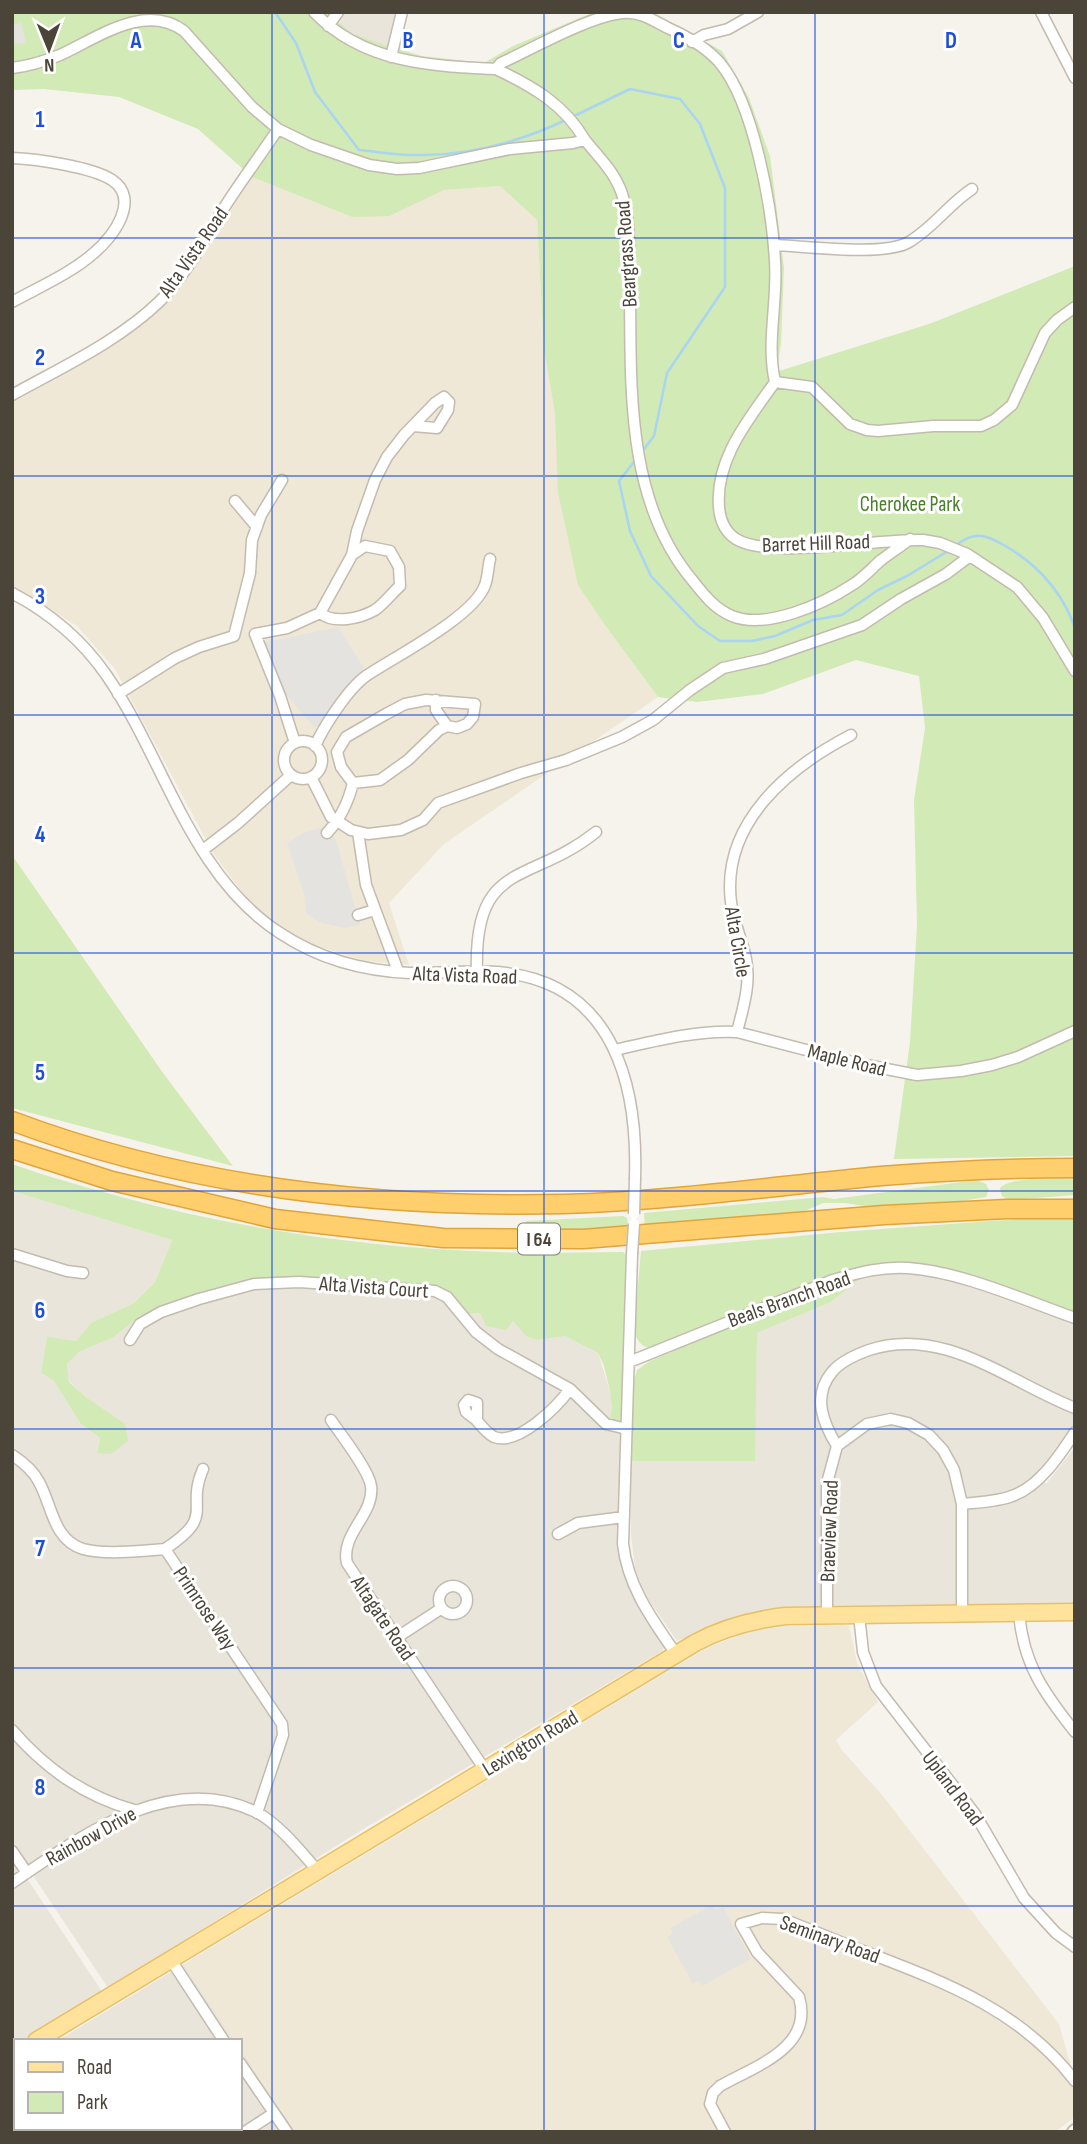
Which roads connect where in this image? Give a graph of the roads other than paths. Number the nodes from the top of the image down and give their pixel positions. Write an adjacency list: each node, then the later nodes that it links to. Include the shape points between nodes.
1 (314, 12): 6 (street)
2 (338, 12): 6 (street)
3 (402, 12): 8 (street)
4 (758, 12): 7 (street)
5 (1041, 12): 11 (street)
6 (328, 26): 8 (street, via 352,42)
7 (692, 42): 10 (street, via 645,16 621,13 593,21); 16 (street, via 722,65 737,93 759,158)
8 (391, 57): 10 (street, via 432,66)
9 (12, 68): 12 (street, via 38,64 126,25 144,20 169,22 184,31)
10 (496, 69): 13 (street, Beargrass Road, via 535,88)
11 (1075, 78)
12 (278, 130): 13 (street, via 329,152 397,169); 20 (street, Alta Vista Road, via 160,301 124,330)
13 (585, 140): 25 (street, Beargrass Road, via 617,180 627,213 637,440 653,508 680,565 713,604 739,618 776,618 853,585)
14 (12, 158): 17 (street, via 100,175 118,185 125,201 120,222 93,254)
15 (972, 189): 16 (street, via 903,245 843,249)
16 (774, 245): 19 (street, via 776,292 770,360)
17 (12, 302)
18 (1075, 307): 19 (street, via 1045,333 1012,405 981,426 867,430 849,424 812,387)
19 (775, 382): 25 (street, Barret Hill Road, via 739,432 724,470 719,506 730,534 749,545 776,548)
20 (12, 395)
21 (413, 426): 26 (street, via 374,481)
22 (282, 480): 24 (street)
23 (235, 501): 24 (street)
24 (257, 527): 32 (street, via 234,636 175,658)
25 (910, 539): 27 (street, via 940,542)
26 (352, 555): 30 (street); 30 (street, via 365,546 390,551 399,567 400,586 375,610 348,619 327,619)
27 (968, 555): 31 (street, via 1017,587 1043,618); 42 (street, via 946,574 862,625 764,659 723,668 622,737 438,803 423,820 401,830)
28 (490, 559): 37 (street, via 485,585 474,604 364,677)
29 (12, 593): 32 (street, Alta Vista Road, via 59,624 97,663)
30 (320, 613): 36 (street, via 287,628 255,635)
31 (1073, 668)
32 (118, 694): 45 (street, Alta Vista Road)
33 (436, 700): 34 (street, via 436,710); 34 (street, via 475,704 467,724); 40 (street, via 405,704 346,737 337,752 341,767)
34 (447, 726): 40 (street, via 380,780)
35 (851, 735): 51 (street, Alta Circle, via 786,778 752,816 740,838 732,863 730,900 747,974)
36 (295, 743): 37 (street); 38 (street, via 285,756)
37 (315, 746): 39 (street, via 322,760)
38 (291, 775): 39 (street); 45 (street)
39 (311, 777): 41 (street)
40 (353, 782): 41 (street)
41 (337, 822): 42 (street); 44 (street)
42 (358, 832): 46 (street, via 366,886)
43 (596, 832): 49 (street, via 496,891 479,928)
44 (327, 833)
45 (203, 849): 48 (street, Alta Vista Road, via 245,905 281,934 324,956 369,969)
46 (375, 910): 47 (street); 48 (street)
47 (358, 915)
48 (398, 971): 49 (street, Alta Vista Road)
49 (477, 972): 52 (street, Alta Vista Road, via 524,976 565,994 592,1015)
50 (1075, 1031): 51 (street, Maple Road, via 992,1065 927,1074 896,1072)
51 (737, 1032): 52 (street, Maple Road, via 693,1034)
52 (615, 1050): 61 (street, Alta Vista Road, bridge, via 632,1107 636,1149)
53 (12, 1121): 55 (highway, I 64, via 141,1160 240,1183 431,1203 564,1204 883,1176)
54 (12, 1149): 56 (highway, I 64, via 112,1181 275,1219 443,1238 583,1239 884,1215)
55 (1075, 1168)
56 (1075, 1209)
57 (12, 1254): 58 (street)
58 (83, 1273)
59 (1075, 1318): 61 (street, Beals Branch Road, via 946,1275 888,1268 833,1280)
60 (130, 1340): 62 (street, Alta Vista Court, via 140,1324 161,1312 254,1284 299,1282 435,1291 447,1297 476,1332 498,1349)
61 (629, 1362): 66 (street, Alta Vista Road)
62 (569, 1389): 64 (street, via 553,1409 515,1436 494,1436); 66 (street, Alta Vista Court, via 606,1424)
63 (1075, 1408): 68 (street, via 971,1357 925,1345 893,1344 858,1354 828,1377 821,1404 824,1422)
64 (477, 1419)
65 (331, 1420): 81 (street, Altagate Road, via 372,1489 346,1548 347,1563)
66 (627, 1429): 72 (street, Alta Vista Road)
67 (1075, 1432): 71 (street, via 1023,1491 1009,1498)
68 (837, 1446): 71 (street, via 876,1421 908,1423 923,1430 943,1450 954,1470); 79 (street, Braeview Road, via 827,1483)
69 (12, 1455): 74 (street, Primrose Way, via 38,1479 56,1525 77,1546)
70 (203, 1469): 74 (street, via 195,1521)
71 (962, 1504): 78 (street)
72 (624, 1517): 73 (street, via 578,1523); 82 (street, Alta Vista Road, via 631,1580)
73 (558, 1534)
74 (165, 1549): 87 (street, Primrose Way, via 282,1724 283,1735)
75 (442, 1608): 81 (street)
76 (1075, 1612): 77 (main road, Lexington Road)
77 (1020, 1613): 78 (main road, Lexington Road); 84 (street, via 1035,1678)
78 (962, 1614): 80 (main road, Lexington Road)
79 (827, 1615): 80 (main road, Lexington Road); 82 (main road, Lexington Road, via 760,1619 731,1626)
80 (859, 1615): 92 (street, Upland Road, via 863,1652 876,1686 975,1815 1024,1898 1056,1934)
81 (396, 1638): 85 (street, Altagate Road)
82 (676, 1654): 85 (main road, Lexington Road)
83 (12, 1730): 86 (street, via 70,1783)
84 (1075, 1732)
85 (485, 1770): 89 (main road, Lexington Road)
86 (134, 1810): 87 (street, Rainbow Drive, via 196,1799); 90 (street, Rainbow Drive)
87 (257, 1813): 89 (street, Rainbow Drive)
88 (12, 1851): 90 (street)
89 (318, 1871): 93 (main road, Lexington Road)
90 (27, 1873): 91 (street, Rainbow Drive)
91 (12, 1883)
92 (1075, 1947)
93 (170, 1960): 94 (main road, Lexington Road); 95 (street)
94 (39, 2039)
95 (223, 2039)
96 (1075, 2063): 97 (street)
97 (1063, 2065): 99 (street, Seminary Road); 103 (street, Seminary Road, via 1035,2038 987,2004 943,1982 783,1919 762,1918 741,1924 757,1952 799,1997 800,2027 785,2050 713,2092 710,2104)
98 (242, 2066): 100 (street)
99 (1075, 2081)
100 (274, 2113): 101 (street); 102 (street)
101 (245, 2132)
102 (287, 2132)
103 (724, 2132)

